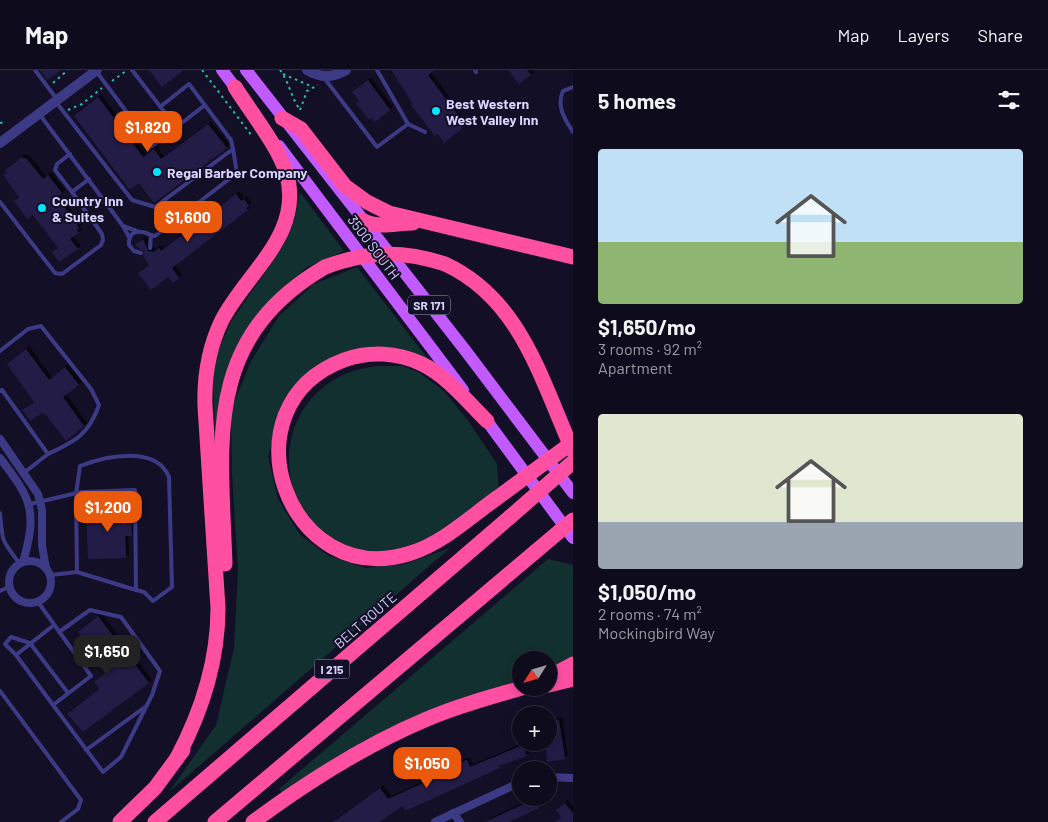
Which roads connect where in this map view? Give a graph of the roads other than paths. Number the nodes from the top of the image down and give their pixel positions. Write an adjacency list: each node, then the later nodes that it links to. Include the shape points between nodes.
1 (35, 70): 12 (lane)
2 (132, 70): 14 (lane)
3 (222, 70): 10 (main road, 3500 SOUTH / SR 171)
4 (246, 70): 16 (main road, 3500 SOUTH / SR 171)
5 (307, 70): 9 (street)
6 (346, 70): 9 (street)
7 (377, 70): 17 (lane)
8 (97, 71): 12 (street); 18 (lane, via 152,146)
9 (321, 81): 17 (lane, via 377,147)
10 (235, 87): 38 (main road, 3500 SOUTH / SR 171); 74 (highway, via 282,161 289,204 279,239 228,310 208,362 205,406 218,608 217,641 204,696)
11 (573, 87): 20 (lane, via 563,91 560,102)
12 (57, 100): 15 (street); 22 (lane, via 132,200 155,208)
13 (205, 105): 14 (lane, via 189,84); 18 (lane); 22 (lane, via 231,140)
14 (160, 107): 18 (lane)
15 (39, 114): 21 (street); 23 (lane)
16 (282, 118): 27 (main road, 3500 SOUTH / SR 171); 28 (highway, via 301,129 345,186 356,195 389,213)
17 (408, 124): 19 (lane)
18 (176, 127)
19 (425, 132)
20 (573, 132)
21 (0, 143)
22 (233, 148): 31 (lane, via 237,173)
23 (70, 154): 24 (lane); 25 (lane, via 57,164 55,170)
24 (89, 179): 25 (lane); 29 (lane)
25 (72, 192): 26 (lane, via 103,240 101,245 62,274 54,273)
26 (0, 202)
27 (362, 220): 28 (highway, via 381,226); 47 (main road, 3500 SOUTH / SR 171)
28 (432, 224): 35 (highway)
29 (123, 226): 30 (lane); 32 (lane)
30 (137, 231): 31 (lane); 32 (lane)
31 (151, 236): 33 (lane)
32 (130, 237): 34 (lane, via 131,248)
33 (150, 248)
34 (141, 253)
35 (573, 257)
36 (0, 351): 42 (lane, via 28,329 41,326 99,405 93,423 83,434)
37 (1, 389): 42 (lane)
38 (487, 421): 40 (highway, bridge, via 446,380 422,364 393,355 360,356 340,362 321,373 296,397 282,428 279,468 288,499 306,526 332,546 364,556 386,558 419,550 439,540); 52 (main road, 3500 SOUTH / SR 171)
39 (0, 439): 45 (street)
40 (573, 442)
41 (573, 451): 74 (highway, bridge, via 514,324 486,290 466,275 444,264 414,256 381,253 325,266 290,290 267,314 248,342 231,380 221,450 226,637 220,670 208,705)
42 (48, 454): 45 (lane)
43 (0, 458): 49 (street)
44 (573, 462): 81 (highway, BELT ROUTE / I 215, bridge)
45 (25, 472): 48 (street)
46 (76, 494): 48 (lane); 55 (lane); 57 (lane, via 135,490); 57 (lane, via 80,466 101,458 149,457 166,469 169,477 172,587 153,601 144,592)
47 (573, 494)
48 (41, 502): 49 (lane); 54 (street, via 42,546)
49 (30, 504): 53 (street, via 31,521)
50 (0, 513): 53 (lane, via 1,538)
51 (573, 520): 82 (highway, bridge)
52 (573, 538)
53 (21, 563): 54 (street, via 36,562); 56 (street, via 10,575)
54 (48, 572): 55 (lane); 59 (street, via 51,588)
55 (77, 572): 57 (lane)
56 (9, 587): 58 (lane); 59 (street, via 20,601)
57 (136, 590)
58 (0, 591)
59 (38, 602): 60 (lane)
60 (54, 625): 61 (lane); 62 (lane)
61 (59, 632): 70 (lane, via 91,676); 72 (lane, via 90,610 121,617 160,671)
62 (30, 643): 63 (lane); 63 (lane, via 15,638 7,641 7,649); 70 (lane)
63 (16, 655): 71 (lane)
64 (573, 664): 65 (highway)
65 (558, 672)
66 (573, 679): 67 (highway)
67 (558, 683)
68 (0, 691): 79 (lane, via 81,800 78,809)
69 (512, 691): 83 (highway, via 415,724 321,775)
70 (68, 693): 71 (lane)
71 (53, 705): 73 (lane)
72 (147, 706): 73 (lane); 73 (lane, via 121,757 103,772)
73 (86, 750)
74 (177, 758): 80 (highway, via 155,788)
75 (557, 777): 76 (street)
76 (573, 778)
77 (512, 786): 78 (street)
78 (453, 813): 84 (street); 85 (street)
79 (61, 822)
80 (120, 822)
81 (155, 822)
82 (214, 822)
83 (253, 822)
84 (435, 822)
85 (460, 822)

